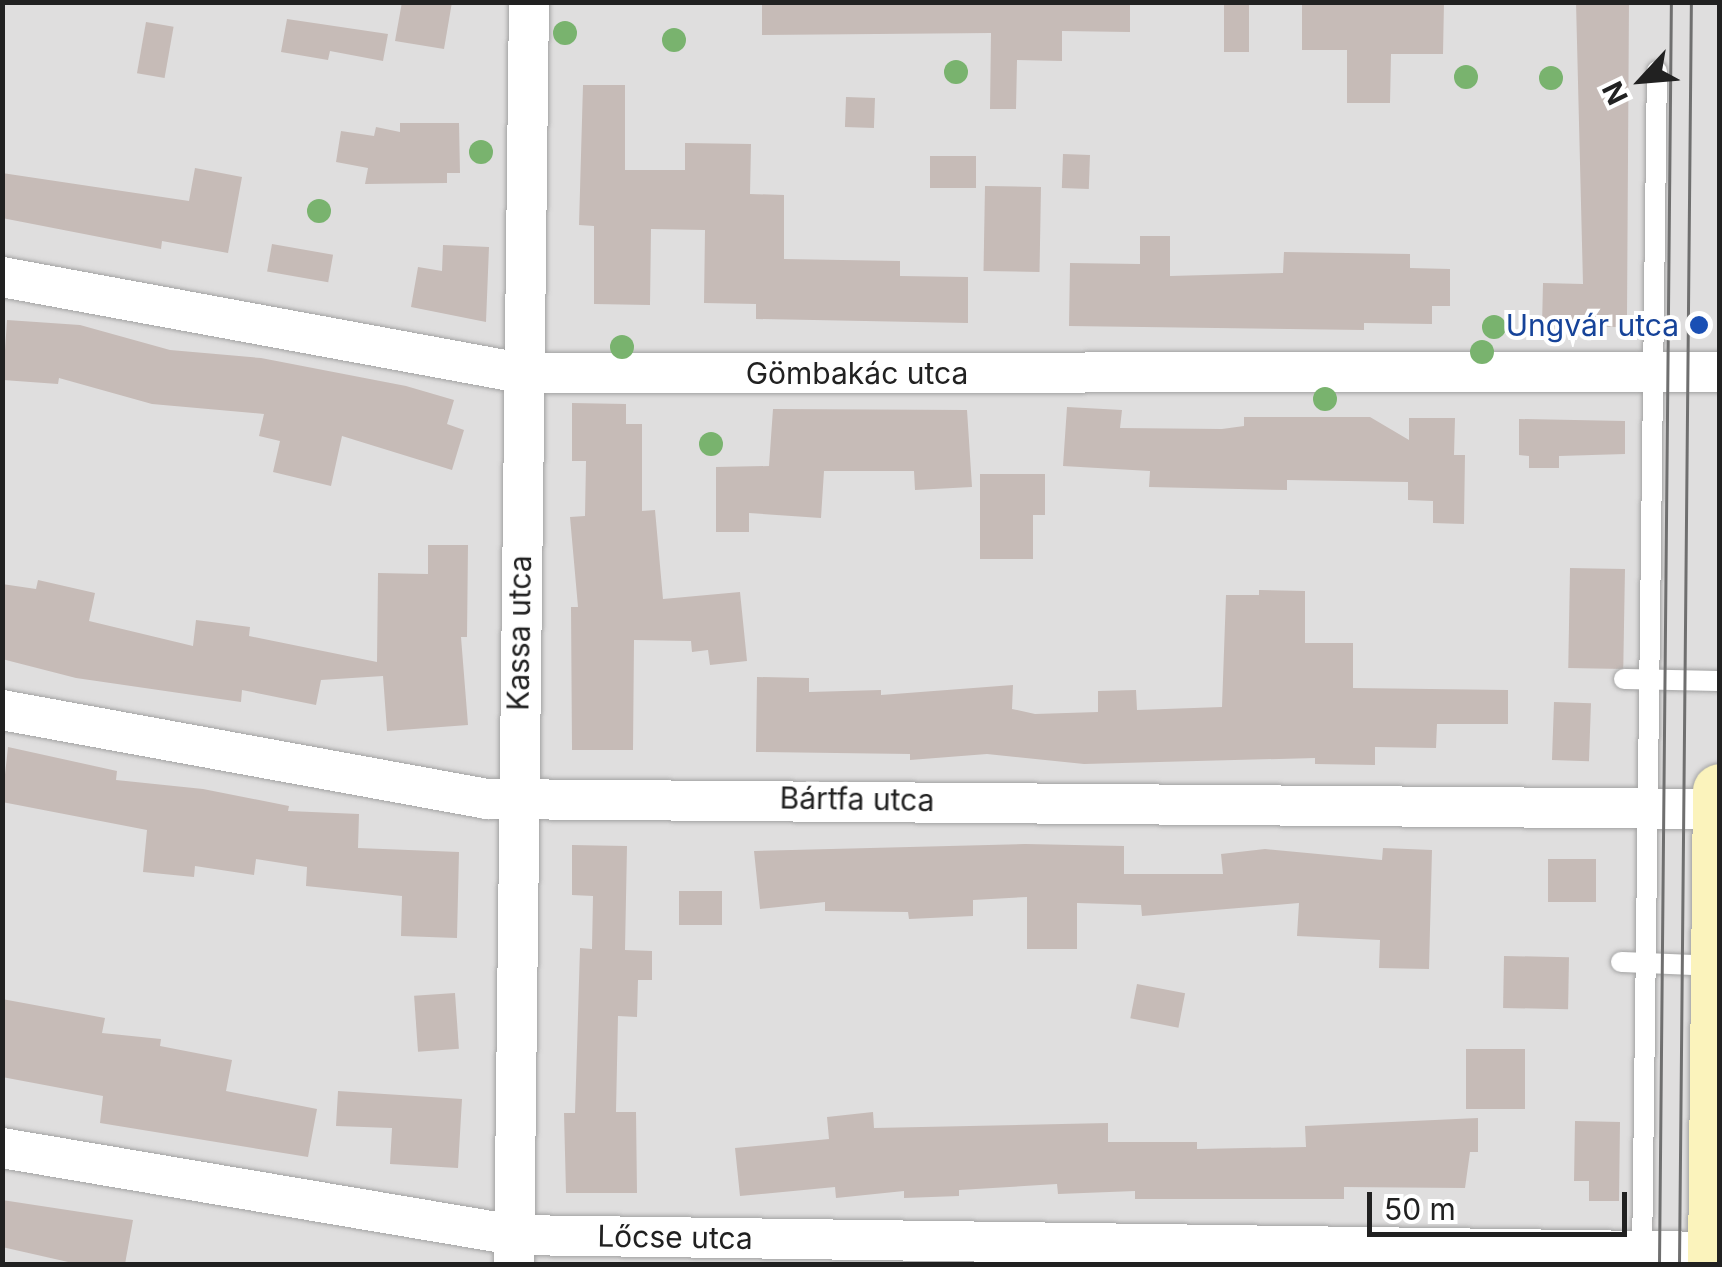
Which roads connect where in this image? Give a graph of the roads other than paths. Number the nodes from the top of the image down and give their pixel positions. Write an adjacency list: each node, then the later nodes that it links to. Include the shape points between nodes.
1 (530, 2): 4 (street, Kassa utca)
2 (1657, 71): 5 (lane)
3 (2, 277): 4 (street, Gömbakác utca)
4 (521, 372): 5 (street, Gömbakác utca); 12 (street, Kassa utca)
5 (1651, 372): 6 (street, Gömbakác utca); 8 (lane)
6 (1720, 372)
7 (1624, 679): 8 (lane)
8 (1650, 680): 9 (lane); 13 (lane)
9 (1720, 681)
10 (2, 710): 12 (street, Bártfa utca, via 470,796)
11 (1720, 792): 14 (main road)
12 (517, 795): 13 (street, Bártfa utca); 20 (street, Kassa utca)
13 (1650, 810): 14 (street, Bártfa utca); 16 (lane)
14 (1719, 810): 17 (main road)
15 (1621, 962): 16 (lane)
16 (1648, 963): 17 (lane); 21 (lane)
17 (1718, 966): 18 (main road)
18 (1718, 1077): 22 (main road)
19 (2, 1148): 20 (street, Lőcse utca)
20 (514, 1250): 21 (street, Lőcse utca)
21 (1642, 1258): 22 (street, Lőcse utca)
22 (1715, 1258)

